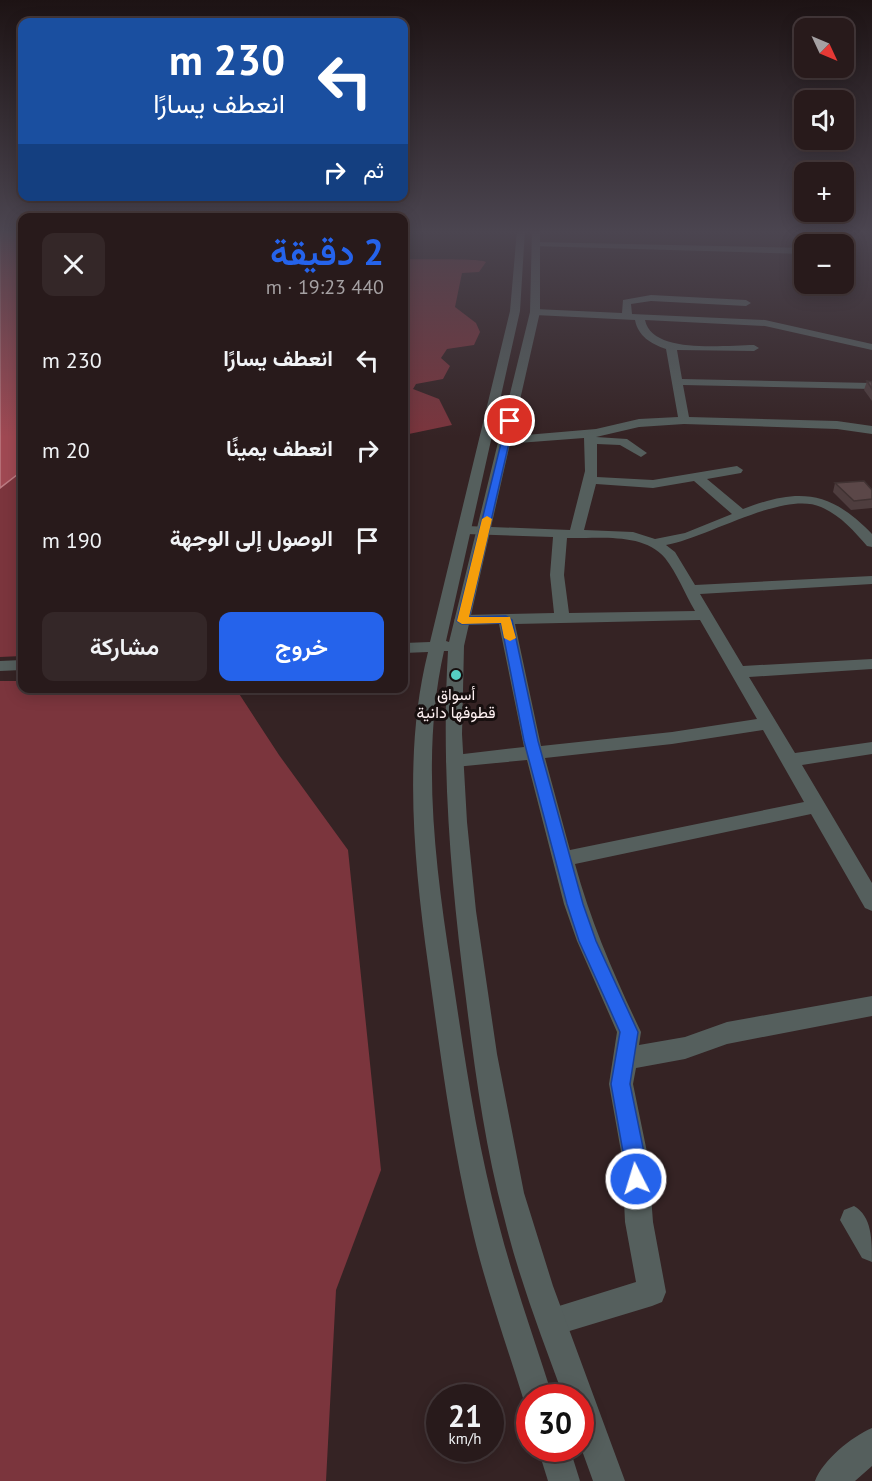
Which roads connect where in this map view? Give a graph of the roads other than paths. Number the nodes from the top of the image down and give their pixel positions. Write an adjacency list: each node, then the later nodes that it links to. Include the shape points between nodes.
1 (518, 299): 25 (street)
2 (534, 299): 6 (street)
3 (644, 299): 7 (street, via 626,302)
4 (672, 299): 5 (street)
5 (746, 303)
6 (535, 312): 7 (street); 19 (street)
7 (627, 317): 8 (street)
8 (640, 317): 9 (street, via 765,323); 11 (street, via 640,326 647,336)
9 (822, 335): 10 (street); 12 (street)
10 (872, 335)
11 (671, 347): 13 (street); 14 (street)
12 (872, 347)
13 (754, 348)
14 (677, 382): 15 (street); 16 (street)
15 (872, 386)
16 (684, 420): 17 (street, via 837,425); 18 (street, via 639,423)
17 (872, 430)
18 (590, 436): 19 (street); 20 (street, via 623,442); 23 (street)
19 (505, 440): 25 (street)
20 (641, 453)
21 (737, 470): 22 (street)
22 (697, 477): 23 (street, via 653,484); 24 (street)
23 (589, 480): 26 (street, via 588,495)
24 (741, 515): 27 (street, via 794,501 818,501); 28 (street, via 694,534)
25 (475, 530): 26 (street); 34 (street); 35 (street)
26 (568, 533): 28 (street, via 633,536); 32 (street, via 556,575)
27 (869, 536)
28 (654, 543): 30 (street, via 670,555)
29 (872, 580): 30 (street)
30 (690, 590): 31 (street)
31 (706, 615): 32 (street); 40 (street)
32 (562, 618): 33 (street)
33 (506, 620): 34 (street); 43 (street)
34 (462, 621): 35 (street)
35 (447, 646): 36 (street); 44 (street); 54 (street, via 427,690 424,791 435,934 471,1170)
36 (408, 648)
37 (872, 664): 40 (street)
38 (18, 665): 39 (street)
39 (0, 666)
40 (739, 672): 41 (street)
41 (770, 723): 43 (street); 45 (street)
42 (872, 748): 45 (street)
43 (534, 752): 44 (street); 47 (street)
44 (455, 760): 53 (street, via 468,933 493,1115 519,1223)
45 (792, 760): 46 (street)
46 (818, 806): 47 (street); 48 (street)
47 (563, 859): 50 (street, via 588,941 629,1032)
48 (870, 893)
49 (872, 1006): 50 (street, via 727,1033 685,1048)
50 (625, 1059): 53 (street, via 621,1084 635,1157 639,1222 652,1292)
51 (855, 1220): 52 (street)
52 (872, 1248)
53 (553, 1321): 55 (street)
54 (534, 1384)
55 (575, 1384)
56 (594, 1439): 60 (street)
57 (872, 1444): 61 (street)
58 (558, 1462): 59 (street)
59 (564, 1481)
60 (609, 1481)
61 (831, 1481)

